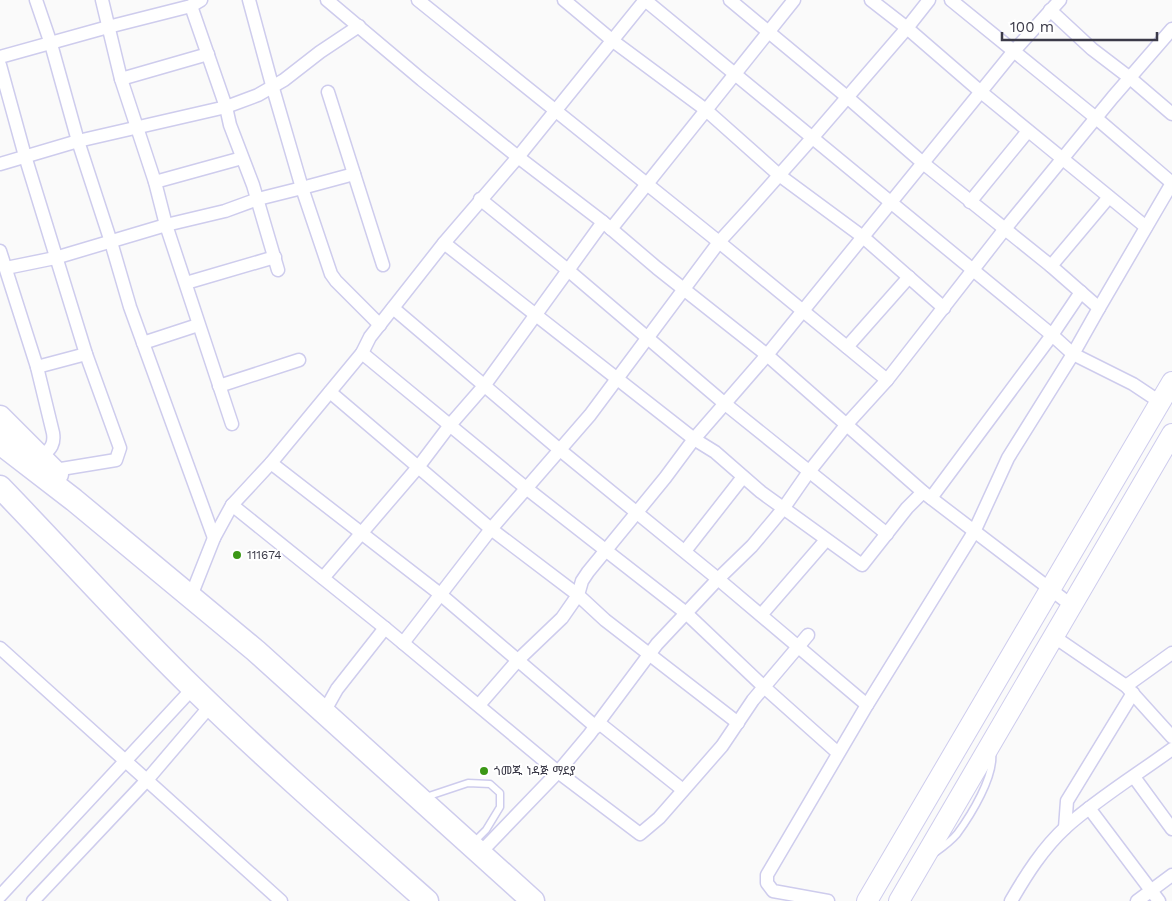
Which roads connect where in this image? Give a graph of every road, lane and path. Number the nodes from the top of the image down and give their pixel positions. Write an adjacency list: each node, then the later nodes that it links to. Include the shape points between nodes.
1 (36, 0): 22 (street)
2 (102, 0): 17 (street)
3 (249, 0): 30 (street)
4 (327, 0): 16 (street)
5 (418, 0): 36 (street)
6 (564, 0): 21 (street)
7 (645, 0): 21 (street); 27 (street)
8 (730, 0): 20 (street)
9 (794, 0): 20 (street)
10 (871, 0): 18 (street)
11 (929, 0): 18 (street)
12 (951, 0): 23 (street)
13 (1060, 0): 15 (street)
14 (196, 3): 17 (street); 24 (street)
15 (1050, 10): 23 (street); 28 (street, via 1092,49)
16 (359, 26): 30 (street); 44 (street)
17 (108, 27): 22 (street); 29 (street)
18 (908, 28): 32 (street); 33 (street)
19 (1172, 29): 28 (street)
20 (768, 31): 27 (street); 33 (street)
21 (613, 41): 35 (street); 36 (street)
22 (51, 44): 25 (street); 42 (street)
23 (1013, 52): 32 (street); 38 (street)
24 (208, 54): 29 (street); 34 (street)
25 (0, 57)
26 (0, 65): 43 (street)
27 (736, 73): 35 (street); 41 (street)
28 (1130, 78): 37 (street); 38 (street)
29 (121, 79): 39 (street)
30 (272, 86): 34 (street); 54 (street)
31 (328, 92): 49 (street)
32 (981, 92): 40 (street); 47 (street)
33 (847, 96): 41 (street); 47 (street)
34 (226, 107): 39 (street); 45 (street)
35 (706, 110): 50 (street); 53 (street)
36 (556, 112): 44 (street); 53 (street)
37 (1172, 114)
38 (1096, 118): 46 (street); 52 (street)
39 (137, 127): 42 (street); 51 (street)
40 (1028, 131): 46 (street); 58 (street)
41 (813, 137): 50 (street); 59 (street)
42 (78, 141): 43 (street); 65 (street)
43 (25, 156): 48 (street); 70 (street)
44 (518, 157): 56 (street); 61 (street)
45 (242, 158): 51 (street); 57 (street)
46 (1062, 160): 55 (street); 63 (street)
47 (923, 163): 58 (street); 59 (street)
48 (0, 164)
49 (354, 174): 54 (street); 71 (street)
50 (779, 175): 64 (street); 66 (street)
51 (154, 182): 60 (street)
52 (1172, 183): 62 (street)
53 (647, 185): 61 (street); 66 (street)
54 (302, 188): 57 (street); 87 (street, via 331,274)
55 (1109, 197): 62 (street); 72 (street)
56 (480, 199): 67 (street); 76 (street)
57 (258, 200): 60 (street); 69 (street)
58 (970, 202): 63 (street)
59 (891, 203): 64 (street); 75 (street)
60 (166, 225): 65 (street); 78 (street)
61 (607, 226): 76 (street); 79 (street)
62 (1146, 227): 83 (street)
63 (1004, 230): 72 (street); 75 (street)
64 (863, 237): 77 (street); 84 (street)
65 (111, 242): 70 (street); 90 (street)
66 (719, 242): 79 (street); 84 (street)
67 (444, 243): 81 (street); 85 (street)
68 (0, 251): 73 (street)
69 (274, 256): 74 (street); 78 (street)
70 (56, 258): 73 (street); 93 (street)
71 (383, 265)
72 (1051, 266): 80 (street)
73 (6, 268): 97 (street)
74 (278, 270)
75 (973, 270): 82 (street); 88 (street)
76 (569, 271): 85 (street); 89 (street)
77 (909, 277): 82 (street); 91 (street)
78 (186, 283): 86 (street)
79 (683, 289): 89 (street); 95 (street)
80 (1081, 292): 83 (street); 88 (street)
81 (393, 308): 87 (street); 102 (street)
82 (944, 308): 99 (street)
83 (1099, 308): 94 (street)
84 (803, 310): 91 (street); 95 (street)
85 (535, 315): 98 (street); 102 (street)
86 (198, 325): 90 (street); 101 (street)
87 (380, 325): 92 (street)
88 (1052, 335): 94 (street); 121 (street)
89 (647, 339): 98 (street); 105 (street)
90 (143, 343): 131 (street)
91 (847, 347): 99 (street)
92 (362, 352): 103 (street); 109 (street)
93 (86, 354): 97 (street); 114 (street, via 120,448 119,455 116,460)
94 (1074, 354): 104 (street, via 1133,384); 128 (street, via 1008,458)
95 (767, 355): 105 (street); 108 (street)
96 (299, 360): 101 (street)
97 (37, 367): 114 (street, via 54,441)
98 (618, 378): 111 (street); 113 (street)
99 (887, 380): 108 (street)
100 (1172, 382): 104 (main road)
101 (219, 386): 107 (street)
102 (484, 386): 109 (street); 113 (street)
103 (330, 392): 115 (street); 116 (street)
104 (1160, 402): 138 (main road)
105 (724, 403): 111 (street); 117 (street)
106 (0, 417): 114 (highway)
107 (232, 424)
108 (847, 424): 117 (street); 121 (street)
109 (450, 425): 116 (street); 120 (street)
110 (1172, 434): 142 (main road)
111 (694, 439): 118 (street, via 715,452); 126 (street)
112 (0, 443): 122 (highway)
113 (560, 450): 120 (street); 126 (street)
114 (48, 464): 122 (highway)
115 (271, 464): 123 (street); 129 (street)
116 (419, 466): 127 (street); 129 (street)
117 (808, 473): 125 (street); 130 (street)
118 (743, 477): 125 (street); 134 (street)
119 (0, 487): 133 (highway)
120 (526, 488): 127 (street); 135 (street)
121 (927, 495): 128 (street); 130 (street, via 907,508)
122 (74, 500): 141 (highway)
123 (232, 505): 131 (street); 136 (street)
124 (0, 509): 133 (highway, via 21,526)
125 (783, 509): 132 (street); 137 (street)
126 (637, 512): 134 (street); 135 (street)
127 (491, 529): 139 (street); 140 (street)
128 (974, 532): 138 (street); 159 (street)
129 (362, 533): 136 (street); 139 (street)
130 (887, 534): 132 (street, via 862,565)
131 (214, 538): 141 (street)
132 (826, 540): 144 (street)
133 (53, 541): 155 (highway)
134 (685, 551): 137 (street)
135 (606, 552): 140 (street, via 582,581); 143 (street)
136 (324, 578): 145 (street)
137 (718, 579): 143 (street); 144 (street)
138 (1050, 590): 142 (street); 184 (main road)
139 (440, 594): 148 (street); 153 (street)
140 (578, 595): 152 (street); 153 (street, via 562,618)
141 (191, 596): 160 (highway)
142 (1071, 605): 147 (main road)
143 (686, 614): 152 (street); 154 (street)
144 (761, 616): 149 (street)
145 (385, 628): 148 (street); 160 (street)
146 (808, 635): 149 (street)
147 (1053, 636): 156 (street); 185 (main road)
148 (403, 643): 158 (street)
149 (798, 647): 154 (street); 159 (street)
150 (0, 648): 166 (street)
151 (1172, 653): 156 (street)
152 (650, 654): 161 (street); 162 (street)
153 (518, 660): 158 (street); 162 (street)
154 (764, 687): 161 (street); 165 (street)
155 (193, 688): 157 (highway); 166 (street)
156 (1130, 689): 163 (street); 173 (street, via 1067,801)
157 (211, 705): 169 (street); 181 (highway)
158 (479, 705): 167 (street)
159 (867, 705): 165 (street)
160 (324, 712): 171 (highway)
161 (738, 723): 170 (street)
162 (597, 725): 167 (street); 170 (street)
163 (1170, 731)
164 (1172, 749): 168 (street)
165 (838, 753): 183 (street, via 767,875 767,883 773,891)
166 (125, 761): 169 (street); 178 (street)
167 (558, 772): 170 (street, via 640,834 660,818); 175 (street)
168 (1134, 777): 172 (street); 174 (street)
169 (147, 780): 179 (street); 180 (street)
170 (683, 790)
171 (420, 799): 175 (highway); 175 (lane, via 468,783 490,784 500,793 500,807)
172 (1089, 808): 173 (street); 177 (street)
173 (1065, 828): 186 (street, via 1032,865)
174 (1172, 828)
175 (475, 849): 182 (highway)
176 (1172, 875): 177 (street)
177 (1152, 890): 187 (street); 188 (street)
178 (4, 895)
179 (33, 901)
180 (281, 901)
181 (427, 901)
182 (533, 901)
183 (828, 901)
184 (867, 901)
185 (899, 901)
186 (1010, 901)
187 (1137, 901)
188 (1160, 901)

